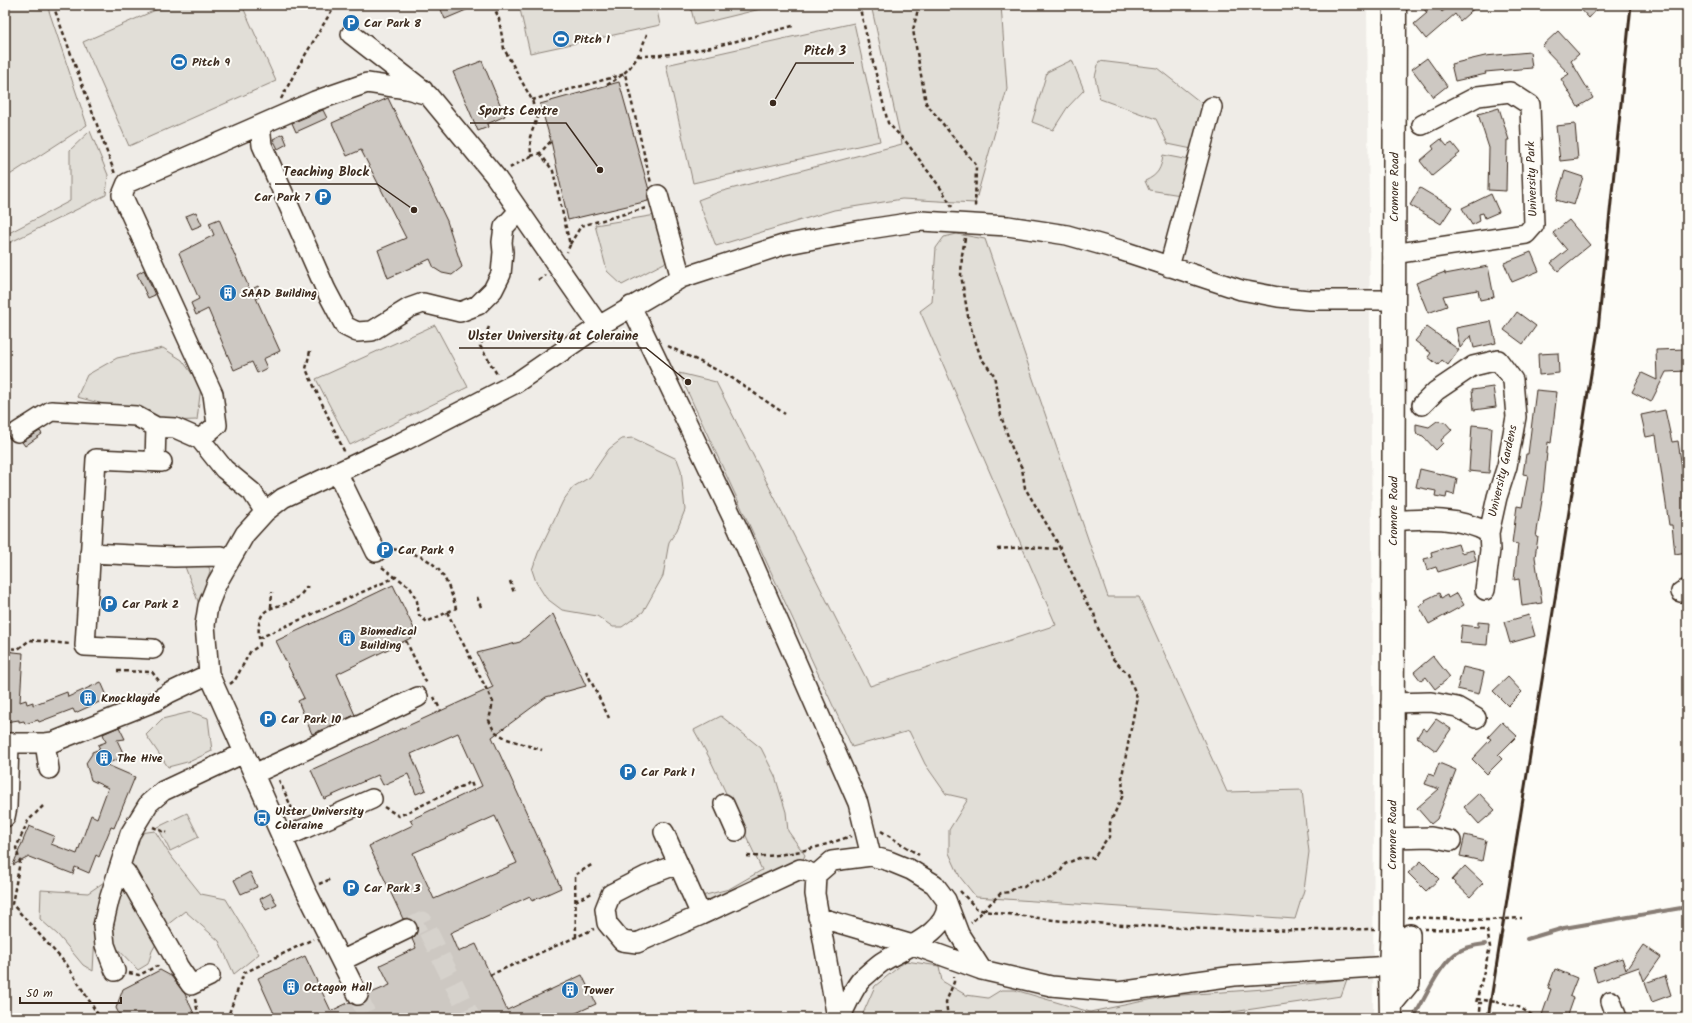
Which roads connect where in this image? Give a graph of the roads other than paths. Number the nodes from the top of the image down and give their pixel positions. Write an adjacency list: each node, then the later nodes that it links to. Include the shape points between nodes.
1 (1395, 5): 9 (main road, Cromore Road)
2 (351, 34): 3 (street)
3 (428, 95): 5 (street, via 407,88 367,83 315,101); 8 (street, via 495,176)
4 (1212, 107): 10 (street)
5 (265, 123): 8 (street, via 262,145 326,290 345,326 357,332 372,331 409,308 423,303 460,312 478,305 493,290 501,274 504,227); 18 (street, via 127,183 122,195 213,394 217,425)
6 (1422, 125): 9 (street, University Park, via 1478,96 1510,92 1530,105 1534,225 1526,234)
7 (653, 201): 11 (street)
8 (519, 211): 14 (street)
9 (1393, 254): 12 (main road, Cromore Road)
10 (1169, 267): 11 (street, via 1067,235 1008,226 921,221 783,245); 12 (street, via 1240,290 1278,297 1309,300)
11 (682, 278): 13 (street)
12 (1393, 300): 21 (main road, Cromore Road)
13 (631, 306): 14 (street); 45 (street, via 742,536 858,802)
14 (599, 326): 19 (street, via 506,388 402,442)
15 (1422, 405): 22 (street, University Gardens, via 1436,391 1473,366 1498,360 1513,380 1516,417 1507,466)
16 (156, 428): 17 (street, via 136,416 51,411); 18 (street, via 175,428); 24 (street, via 158,462 96,459)
17 (18, 432)
18 (200, 439): 20 (street, via 224,469 252,492)
19 (342, 464): 20 (street, via 283,498); 23 (street)
20 (265, 512): 25 (street, via 245,534)
21 (1393, 521): 22 (street, University Gardens, via 1420,518 1476,525); 30 (main road, Cromore Road)
22 (1489, 533): 26 (street, University Gardens, via 1490,550)
23 (383, 550)
24 (90, 552): 25 (street, via 174,557 221,556); 27 (street, via 85,646)
25 (229, 559): 28 (street, via 208,606 205,625)
26 (1485, 590)
27 (153, 649)
28 (209, 674): 32 (street, via 156,701); 34 (street)
29 (418, 697): 36 (street)
30 (1391, 703): 31 (street, via 1431,702 1457,707); 43 (main road, Cromore Road)
31 (1476, 718)
32 (45, 743): 33 (street); 35 (street)
33 (7, 744): 39 (street, via 8,807)
34 (244, 753): 36 (street); 47 (street, via 163,791 149,803 130,834)
35 (49, 769)
36 (254, 774): 42 (street)
37 (372, 799): 42 (street)
38 (724, 804): 40 (street)
39 (5, 817)
40 (736, 831)
41 (664, 832): 46 (street)
42 (283, 838): 55 (street)
43 (1391, 838): 44 (street, via 1430,837); 52 (main road, Cromore Road)
44 (1451, 841)
45 (871, 856): 48 (street, via 832,861); 49 (street, via 916,872)
46 (678, 864): 50 (street); 50 (street, via 646,876 611,894 605,909 607,923 622,941 637,943)
47 (120, 867): 58 (street, via 103,926 105,945); 59 (street, via 126,873 191,986)
48 (816, 875): 50 (street, via 800,869); 51 (street)
49 (950, 893): 54 (street, via 941,923); 57 (street, via 958,932)
50 (701, 915)
51 (818, 917): 54 (street); 62 (street)
52 (1403, 927): 56 (main road, Cromore Road); 61 (street, via 1410,983)
53 (407, 929): 55 (street)
54 (913, 945): 57 (street); 62 (street, via 882,962 861,979)
55 (341, 961): 60 (street)
56 (1390, 966): 57 (street, via 1234,976 1118,992 1050,986); 61 (main road, Cromore Road)
57 (982, 970)
58 (115, 971)
59 (210, 976)
60 (358, 995)
61 (1391, 1011)
62 (839, 1018)

